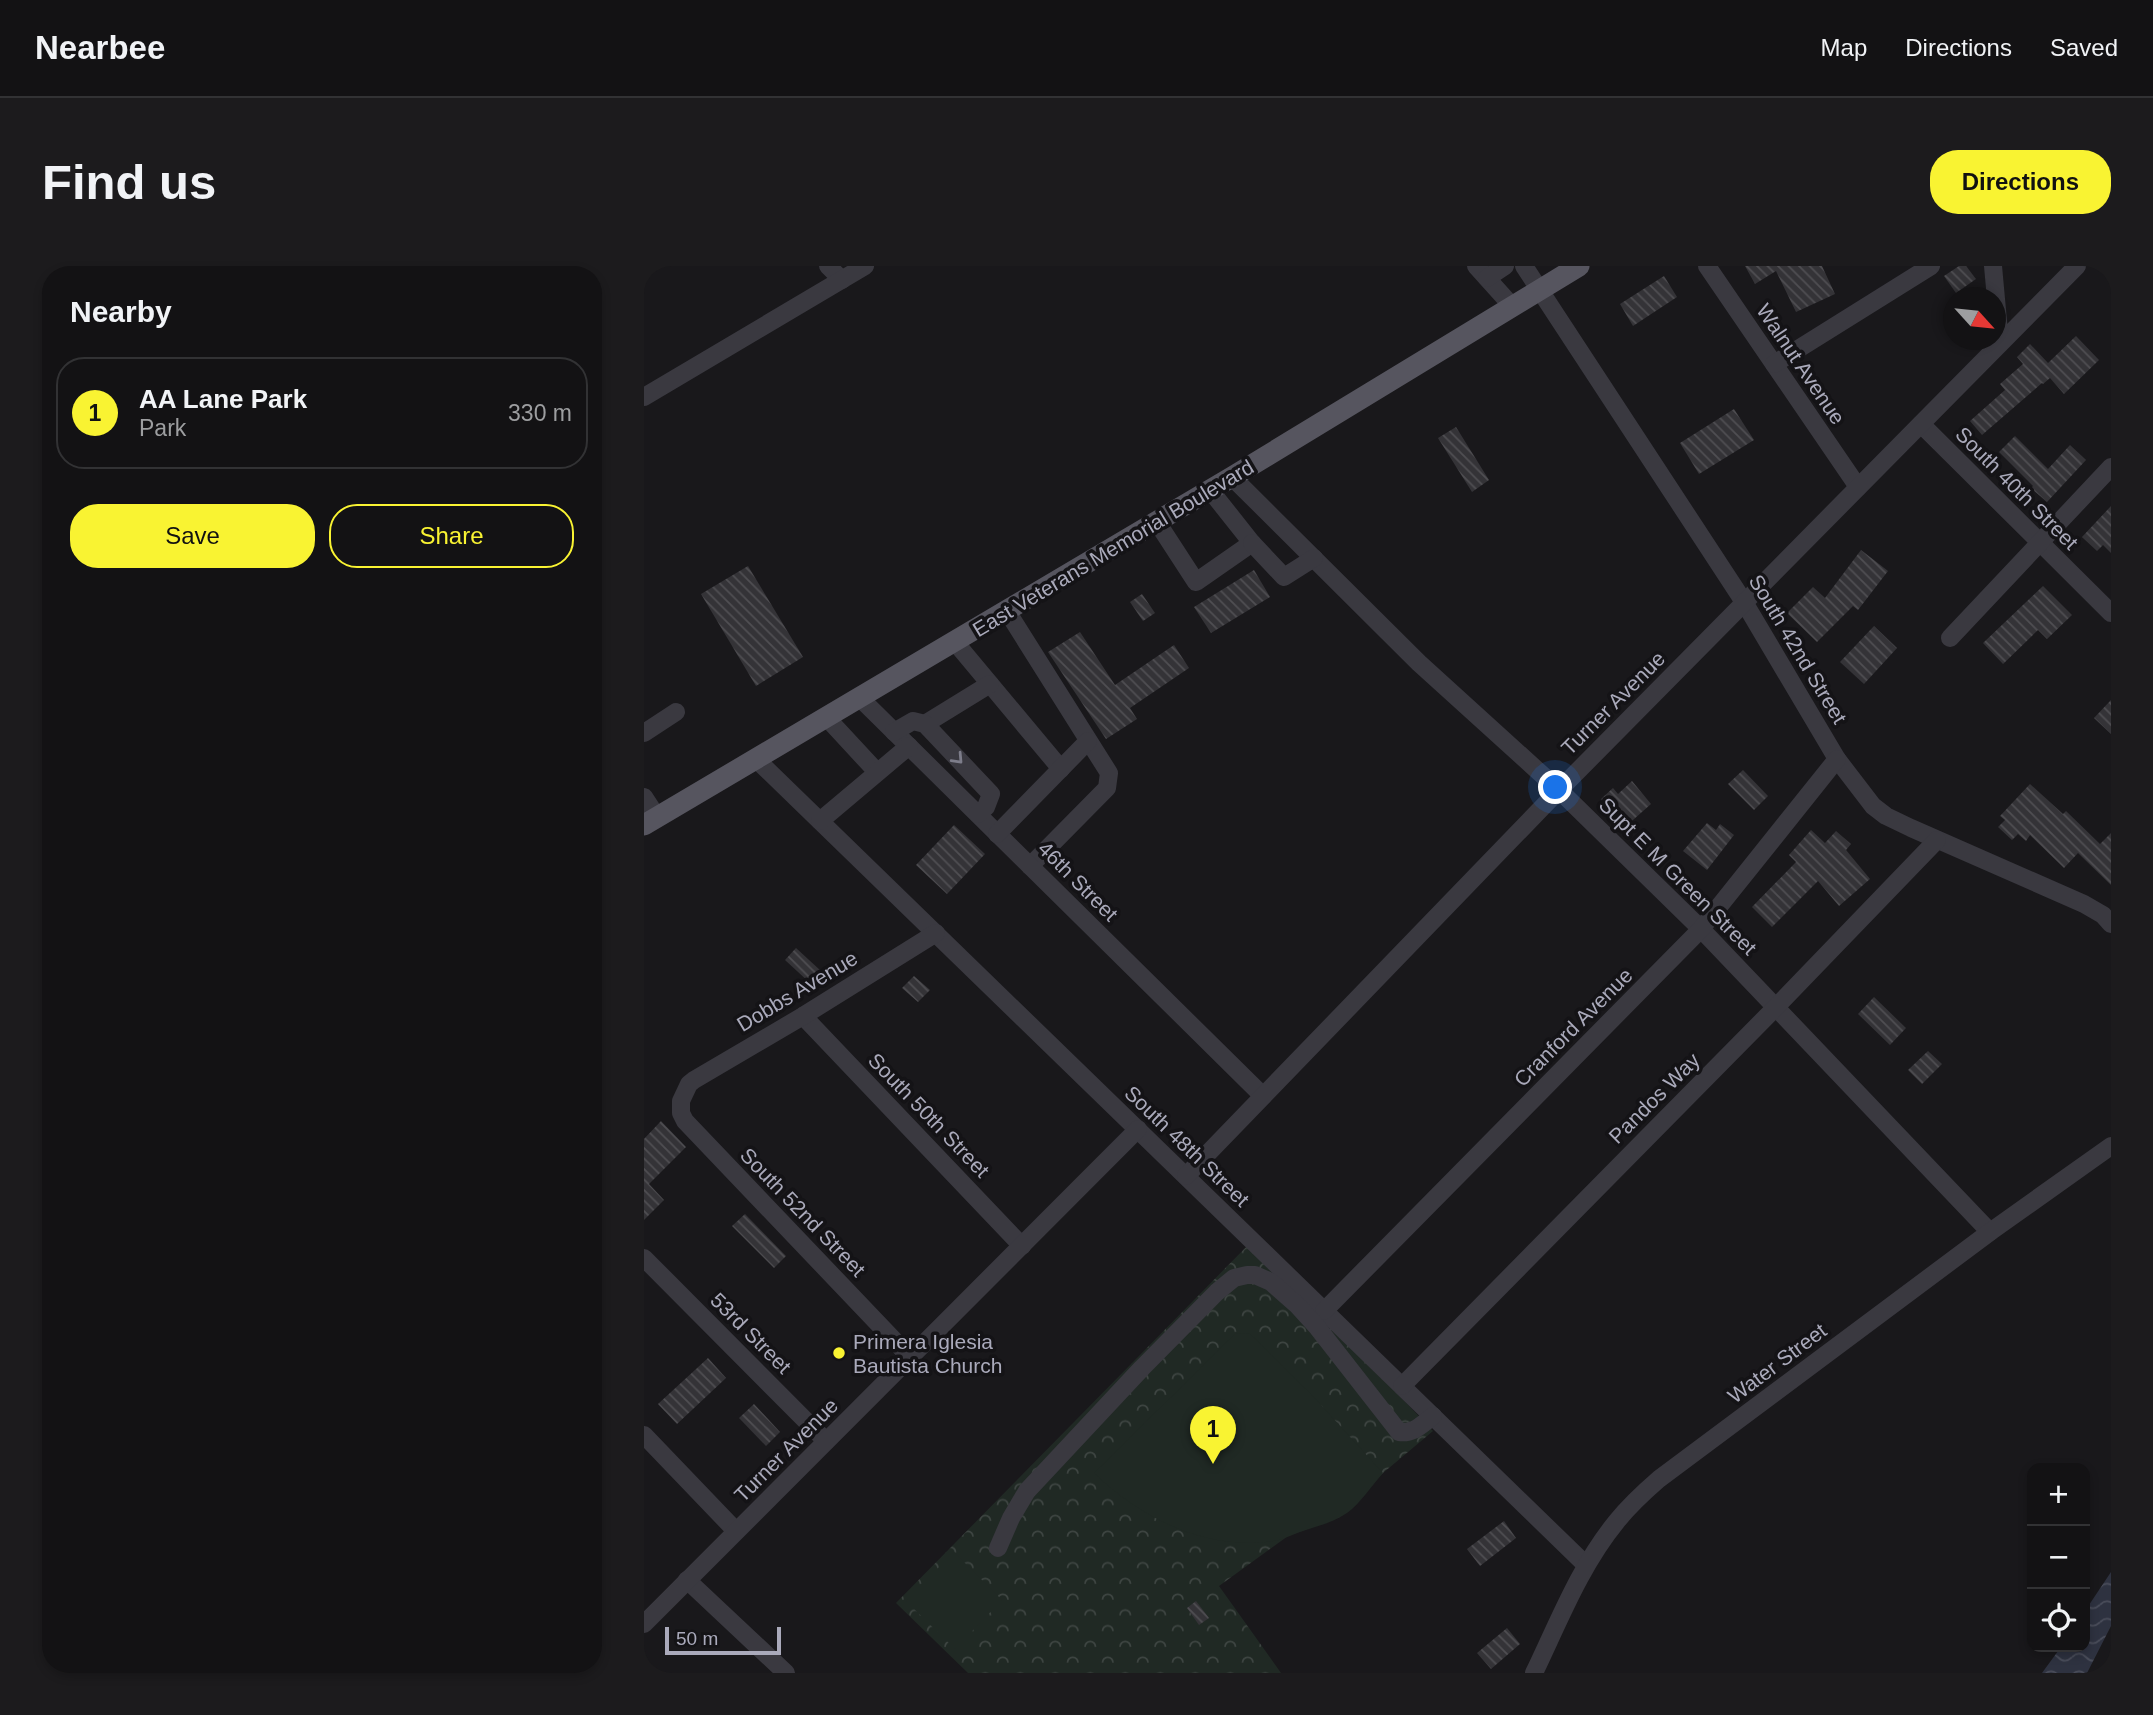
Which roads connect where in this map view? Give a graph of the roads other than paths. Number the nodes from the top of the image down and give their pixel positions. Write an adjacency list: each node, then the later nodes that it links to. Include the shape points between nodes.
1 (828, 266): 11 (street)
2 (865, 266): 11 (street)
3 (1505, 266): 10 (street)
4 (1524, 266): 13 (street, South 42nd Street)
5 (1578, 266): 13 (main road, East Veterans Memorial Boulevard)
6 (1707, 266): 17 (street, Walnut Avenue)
7 (1931, 266): 17 (street)
8 (1993, 266): 12 (street)
9 (2077, 266): 15 (street, Turner Avenue)
10 (1481, 272): 14 (street)
11 (842, 280): 18 (street)
12 (1995, 287)
13 (1539, 290): 14 (main road, East Veterans Memorial Boulevard); 28 (street, South 42nd Street)
14 (1512, 306): 21 (main road, East Veterans Memorial Boulevard)
15 (2006, 337)
16 (1993, 350): 19 (street, Turner Avenue)
17 (1774, 364): 22 (street, Walnut Avenue)
18 (644, 397)
19 (1921, 424): 22 (street, Turner Avenue); 25 (street, South 40th Street)
20 (2111, 467): 25 (street)
21 (1232, 477): 23 (main road, East Veterans Memorial Boulevard); 27 (street, Supt E M Green Street)
22 (1858, 487): 28 (street, Turner Avenue)
23 (1210, 490): 24 (main road, East Veterans Memorial Boulevard); 26 (street)
24 (1157, 522): 26 (street, via 1196,582); 29 (main road, East Veterans Memorial Boulevard)
25 (2040, 542): 30 (street, South 40th Street); 31 (street)
26 (1252, 543): 27 (street, via 1284,577)
27 (1314, 558): 46 (street, Supt E M Green Street, via 1419,663)
28 (1744, 602): 43 (street, South 42nd Street); 46 (street, Turner Avenue)
29 (1007, 611): 32 (main road, East Veterans Memorial Boulevard); 40 (street)
30 (2111, 613)
31 (1950, 638)
32 (955, 642): 33 (street); 34 (main road, East Veterans Memorial Boulevard)
33 (990, 684): 37 (street); 44 (street)
34 (860, 698): 36 (main road, East Veterans Memorial Boulevard); 38 (street, 46th Street)
35 (676, 712): 39 (street)
36 (827, 718): 42 (main road, East Veterans Memorial Boulevard); 45 (street)
37 (925, 724): 38 (street, via 913,721); 48 (street, one-way to 48, via 991,794)
38 (894, 732): 41 (street, 46th Street)
39 (644, 733)
40 (1088, 741): 44 (street); 53 (street, via 1109,773 1107,788)
41 (909, 746): 45 (street); 48 (street, 46th Street)
42 (756, 759): 49 (main road, East Veterans Memorial Boulevard); 50 (street, South 48th Street)
43 (1837, 759): 52 (street, South 42nd Street, via 1873,806); 55 (street, Cranford Avenue)
44 (1061, 769): 51 (street)
45 (877, 772): 50 (street)
46 (1559, 790): 55 (street, Supt E M Green Street); 60 (street, Turner Avenue)
47 (644, 797): 49 (street)
48 (978, 814): 51 (street, 46th Street)
49 (651, 821)
50 (820, 821): 56 (street, South 48th Street)
51 (997, 834): 53 (street, 46th Street)
52 (1937, 840): 54 (street, South 42nd Street, via 2084,904); 57 (street, Pandos Way)
53 (1030, 866): 60 (street, 46th Street)
54 (2111, 924)
55 (1701, 929): 57 (street, Supt E M Green Street); 69 (street, Cranford Avenue)
56 (936, 933): 58 (street, Dobbs Avenue); 61 (street, South 48th Street)
57 (1776, 1007): 64 (street, Supt E M Green Street); 71 (street, Pandos Way)
58 (803, 1016): 59 (street, Dobbs Avenue, via 707,1071); 65 (street, South 50th Street)
59 (685, 1092): 70 (street, South 52nd Street, via 681,1113 685,1121)
60 (1264, 1096): 63 (street, Turner Avenue)
61 (1138, 1129): 63 (street, South 48th Street); 65 (street, Turner Avenue)
62 (2111, 1146): 64 (street, Water Street)
63 (1186, 1176): 66 (street, South 48th Street)
64 (1990, 1232): 77 (street, Water Street, via 1659,1479 1618,1519)
65 (1022, 1246): 70 (street, Turner Avenue)
66 (1262, 1251): 68 (street); 69 (street, South 48th Street)
67 (644, 1258): 74 (street, 53rd Street)
68 (1244, 1276): 72 (street, via 1271,1282 1297,1306 1399,1432 1414,1431); 76 (street, via 1217,1292 1027,1492)
69 (1324, 1311): 71 (street, South 48th Street)
70 (910, 1357): 74 (street, Turner Avenue)
71 (1402, 1387): 72 (street, South 48th Street)
72 (1433, 1416): 77 (street, South 48th Street)
73 (644, 1435): 75 (street)
74 (826, 1441): 75 (street, Turner Avenue)
75 (736, 1531): 78 (street, Turner Avenue)
76 (998, 1548)
77 (1586, 1565): 81 (street, Water Street)
78 (687, 1580): 79 (street, Turner Avenue); 80 (street)
79 (644, 1624)
80 (786, 1673)
81 (1534, 1673)

